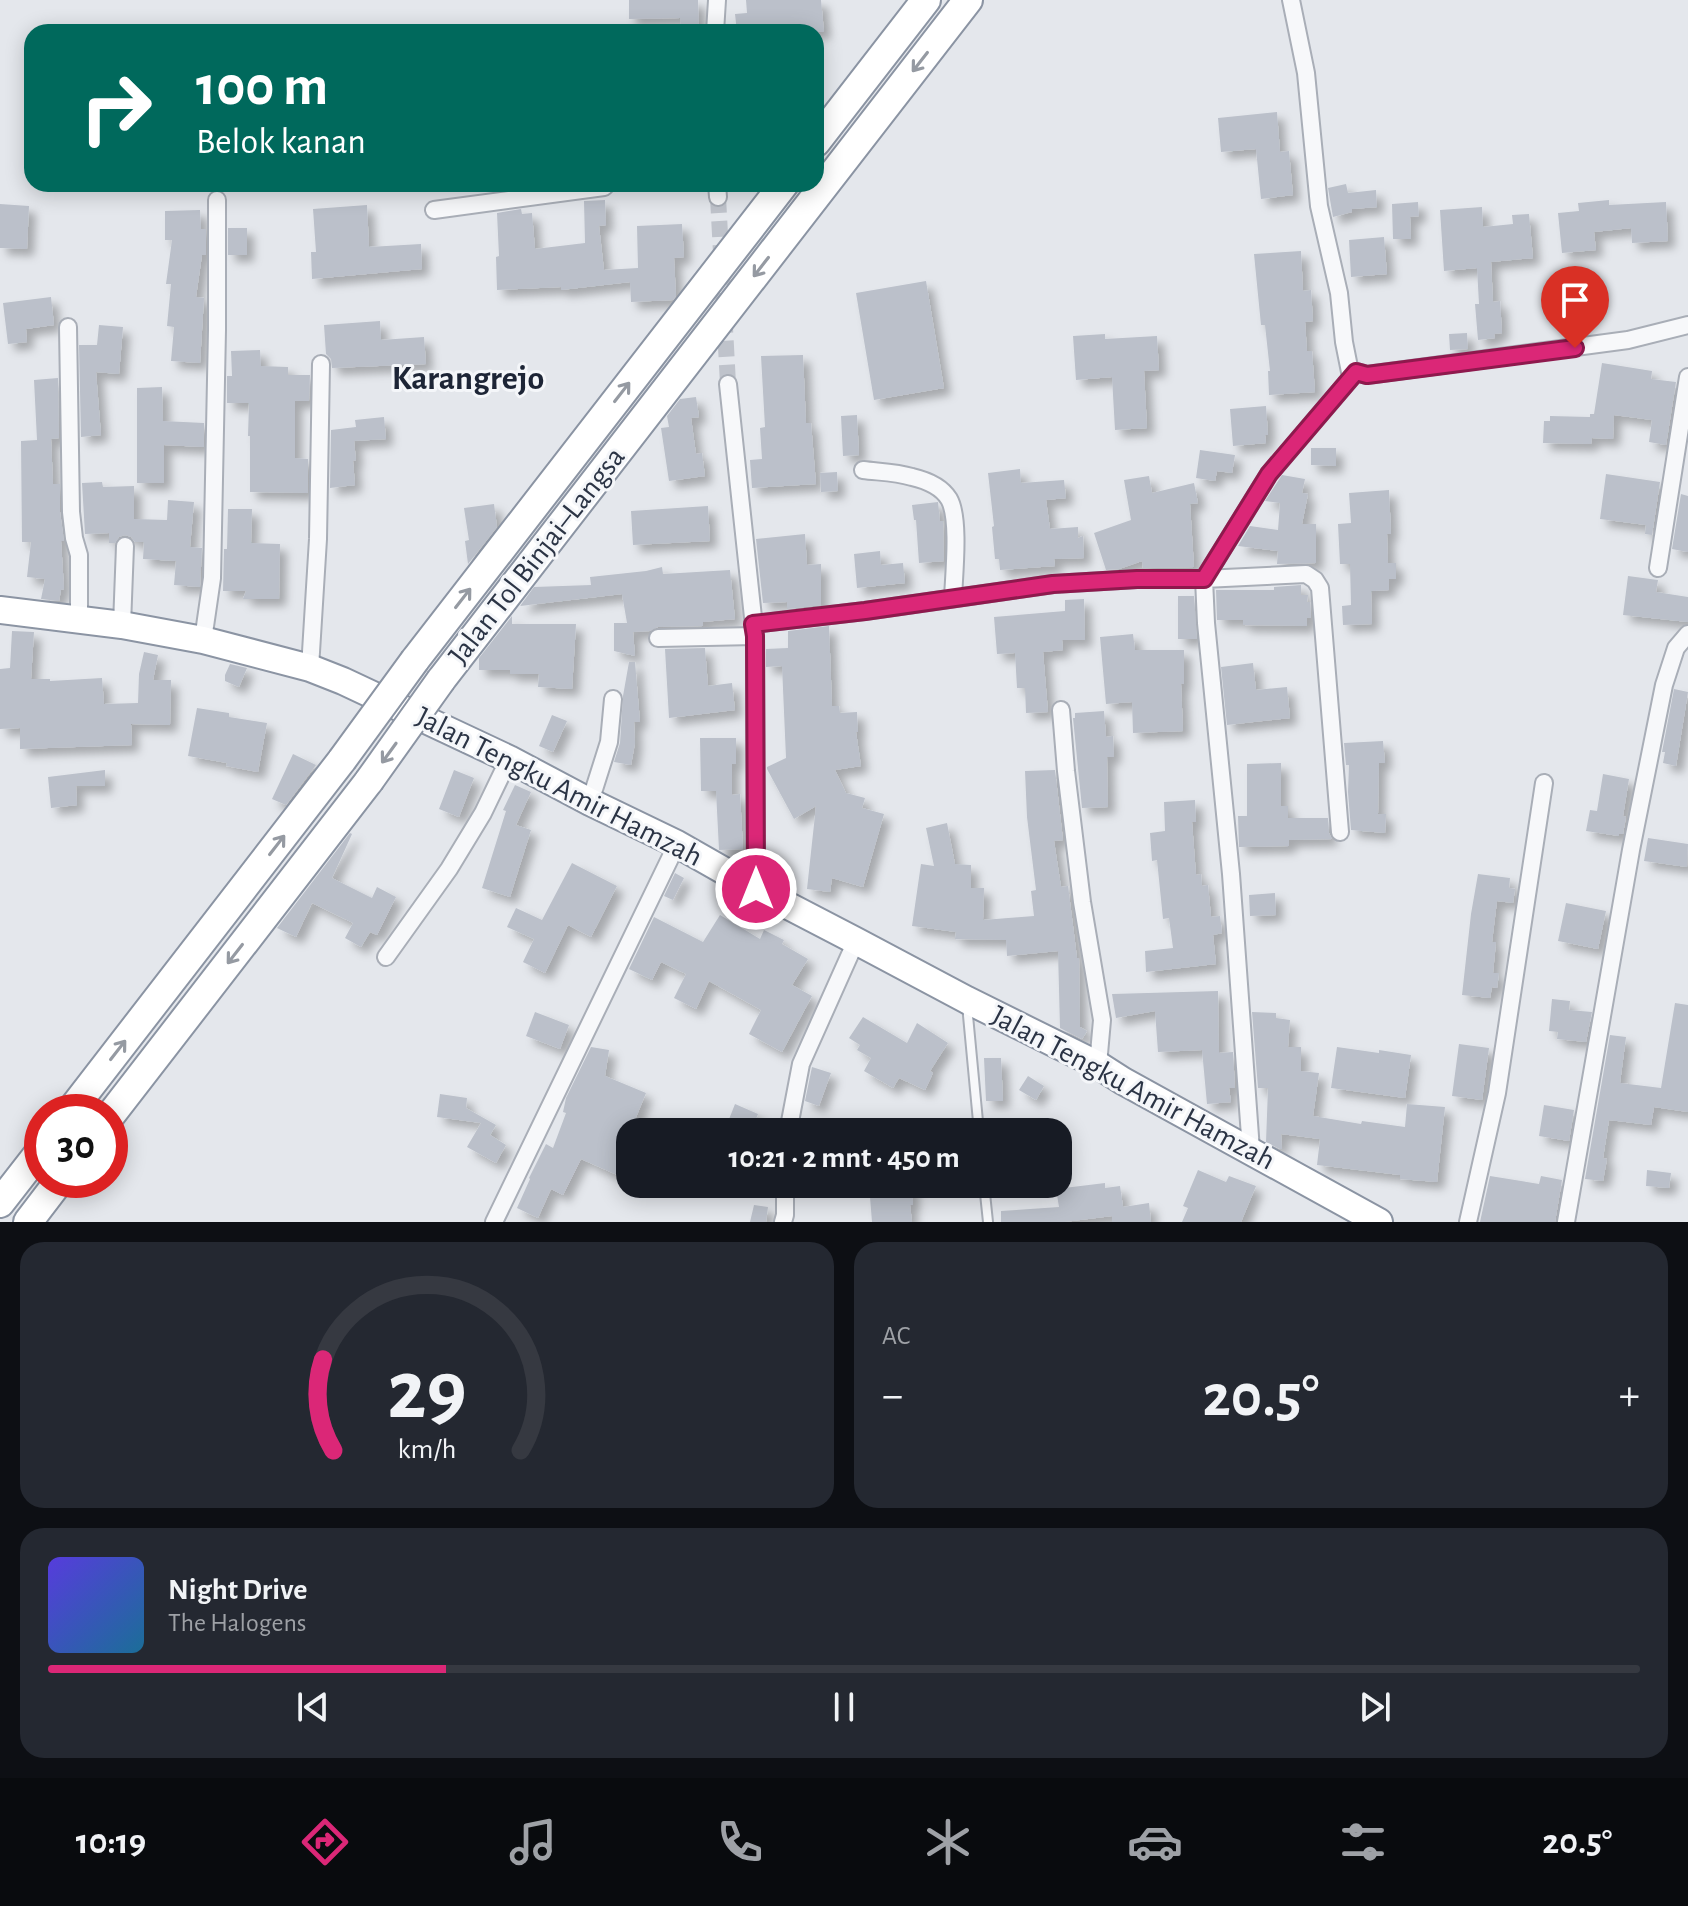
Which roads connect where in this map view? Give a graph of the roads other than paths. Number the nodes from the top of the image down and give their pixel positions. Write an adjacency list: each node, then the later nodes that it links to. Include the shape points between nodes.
1 (717, 0): 5 (street)
2 (926, 0): 6 (highway)
3 (968, 0): 7 (highway, Jalan Tol Binjai–Langsa, one-way to 7, bridge)
4 (1291, 0): 16 (street, via 1306,73 1319,206 1351,377)
5 (716, 24)
6 (824, 132)
7 (824, 186)
8 (567, 192): 12 (street)
9 (778, 192): 44 (highway, Jalan Tol Binjai–Langsa, one-way to 9, bridge)
10 (819, 192): 45 (highway, Jalan Tol Binjai–Langsa, one-way to 45, bridge)
11 (217, 200): 30 (street, via 212,578)
12 (434, 210)
13 (1688, 325): 16 (street, via 1575,348 1367,375)
14 (68, 327): 25 (street)
15 (321, 364): 31 (street)
16 (1356, 372): 22 (street, via 1269,474)
17 (1688, 377): 21 (street)
18 (728, 384): 27 (street)
19 (863, 470): 23 (street, via 910,476 937,487 948,498 955,528)
20 (125, 546): 26 (street)
21 (1658, 568)
22 (1204, 579): 23 (street, via 1053,584); 37 (street, via 1306,574 1318,583); 48 (street)
23 (953, 598): 27 (street)
24 (0, 610): 25 (highway, Jalan Tengku Amir Hamzah)
25 (79, 620): 26 (highway, Jalan Tengku Amir Hamzah)
26 (122, 625): 30 (highway, Jalan Tengku Amir Hamzah)
27 (754, 630): 29 (street); 39 (street)
28 (1688, 634): 60 (street, via 1676,648 1664,685)
29 (658, 638)
30 (203, 640): 31 (highway, Jalan Tengku Amir Hamzah)
31 (310, 668): 34 (highway, Jalan Tengku Amir Hamzah)
32 (613, 699): 36 (street, via 609,742)
33 (1061, 710): 43 (street, via 1082,902 1102,1020)
34 (509, 759): 36 (highway, Jalan Tengku Amir Hamzah); 41 (street, via 449,869)
35 (1544, 783): 59 (street, via 1497,1093)
36 (590, 802): 38 (highway, Jalan Tengku Amir Hamzah)
37 (1340, 832)
38 (677, 844): 39 (highway, Jalan Tengku Amir Hamzah); 55 (street)
39 (756, 889): 40 (highway, Jalan Tengku Amir Hamzah)
40 (856, 941): 42 (highway, Jalan Tengku Amir Hamzah); 46 (street, via 801,1064)
41 (386, 957)
42 (967, 1000): 43 (highway, Jalan Tengku Amir Hamzah); 47 (lane)
43 (1098, 1065): 48 (highway, Jalan Tengku Amir Hamzah)
44 (84, 1094)
45 (127, 1094)
46 (791, 1118)
47 (978, 1118)
48 (1251, 1150): 58 (highway, Jalan Tengku Amir Hamzah)
49 (24, 1172): 53 (highway)
50 (46, 1198): 54 (highway)
51 (785, 1198): 56 (street)
52 (985, 1198): 57 (lane)
53 (0, 1203)
54 (28, 1222)
55 (494, 1222)
56 (783, 1222)
57 (988, 1222)
58 (1379, 1222)
59 (1468, 1222)
60 (1566, 1222)

